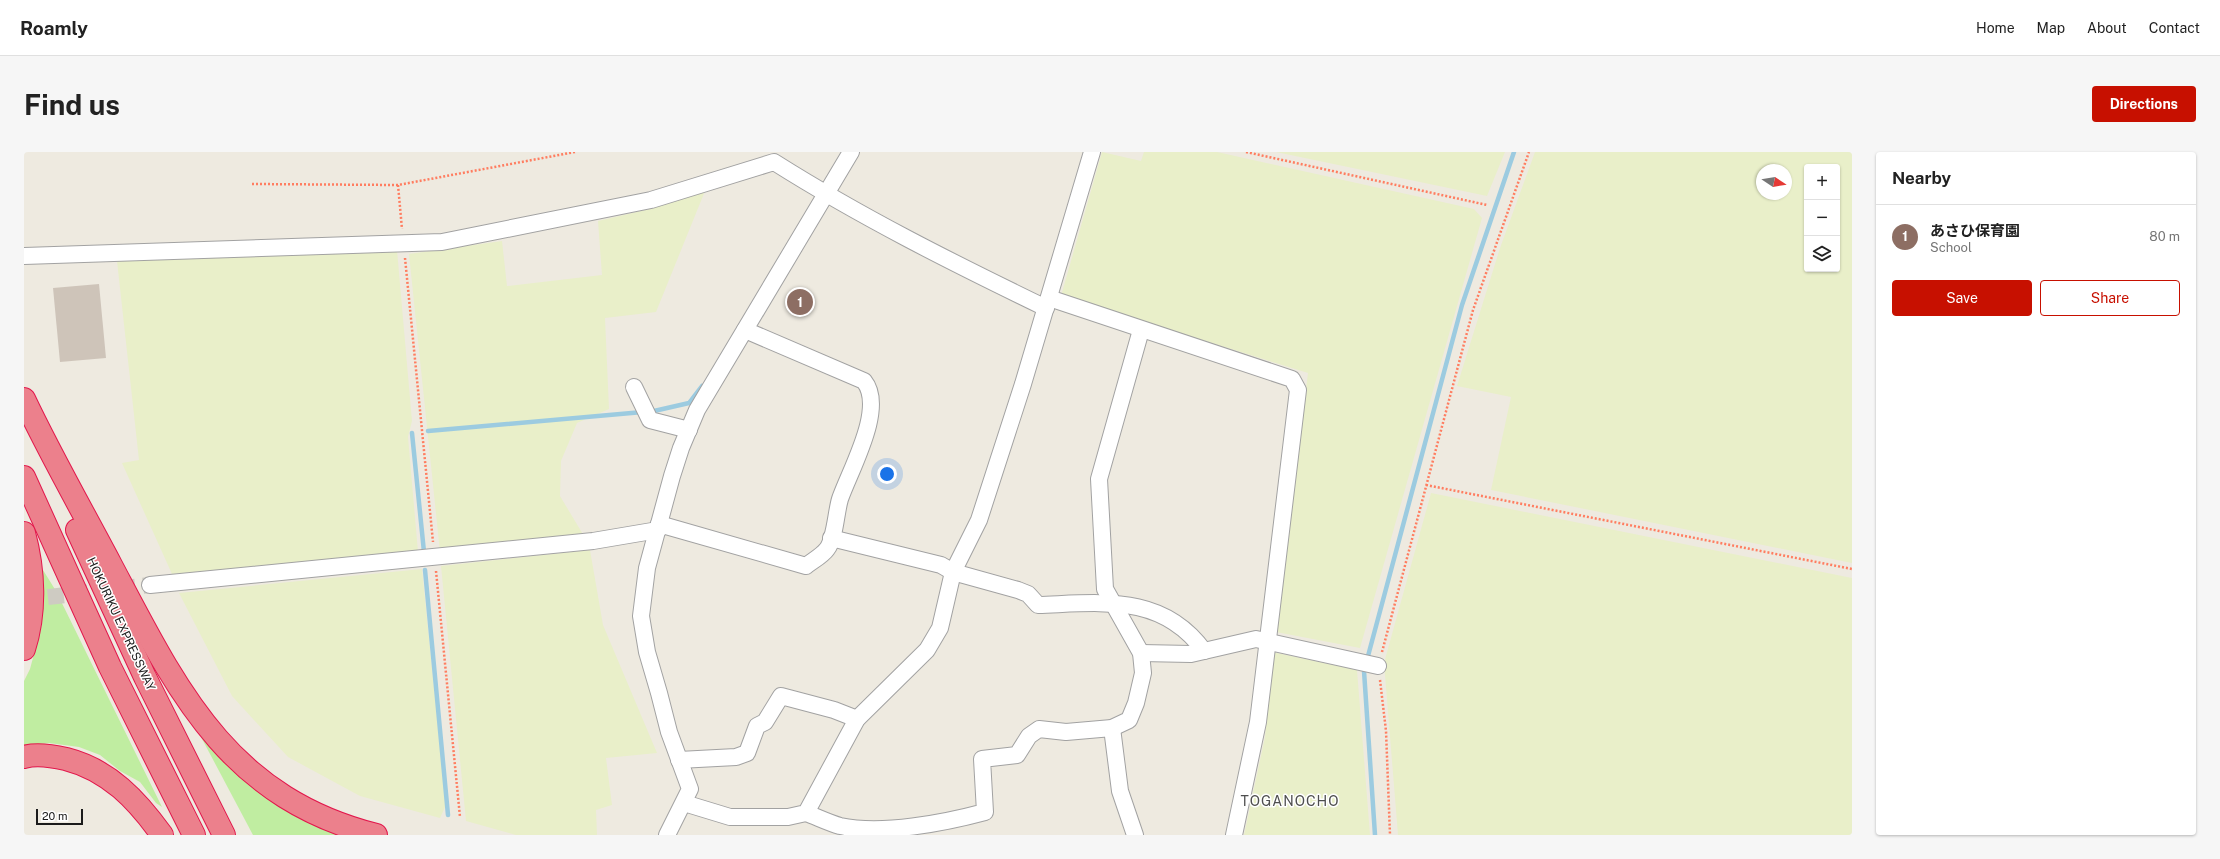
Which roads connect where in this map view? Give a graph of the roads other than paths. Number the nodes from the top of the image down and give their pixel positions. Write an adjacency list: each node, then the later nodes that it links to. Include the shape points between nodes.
1 (851, 152): 3 (street)
2 (1092, 152): 5 (street)
3 (822, 192): 4 (street, via 774,162 651,200 442,242); 5 (street, via 932,253); 6 (street)
4 (24, 256)
5 (1048, 303): 7 (street); 15 (street, via 979,520)
6 (745, 330): 10 (street, via 697,410); 14 (street, via 864,381 870,388 868,423 858,460 840,500)
7 (1141, 330): 17 (street, via 1099,479 1105,589); 18 (street, via 1292,379 1298,390)
8 (634, 387): 10 (street, via 650,420)
9 (27, 411): 33 (highway, HOKURIKU EXPRESSWAY, via 142,670); 34 (highway, via 152,643 200,719 246,768 273,790 330,821)
10 (689, 430): 12 (street, via 672,476)
11 (24, 478): 32 (highway, via 110,667)
12 (659, 527): 14 (street, via 806,566 828,549); 16 (street, via 593,541); 26 (street, via 647,568 642,616 647,652)
13 (24, 533): 19 (highway, via 31,574 32,608)
14 (831, 538): 15 (street, via 941,565)
15 (953, 572): 17 (street, via 1018,590 1028,594 1038,605); 23 (street, via 940,628 927,650)
16 (150, 585)
17 (1111, 602): 20 (street, via 1151,610 1171,620 1192,634); 21 (street)
18 (1266, 641): 20 (street, via 1256,639); 22 (street); 37 (street, via 1258,722)
19 (24, 649)
20 (1204, 651): 21 (street, via 1191,654)
21 (1141, 653): 24 (street, via 1143,673 1136,703 1129,720)
22 (1370, 664)
23 (857, 719): 26 (street, via 781,696 765,722 757,726 747,753 736,757); 28 (street)
24 (1112, 728): 29 (street, via 1066,732 1039,730 1029,736 1017,755 982,759 985,812); 36 (street, via 1120,791)
25 (24, 757): 31 (highway, via 54,756 80,763 107,776 128,794)
26 (679, 760): 27 (street, via 690,789)
27 (684, 803): 28 (street, via 730,817 788,817); 35 (street)
28 (806, 813): 30 (street)
29 (929, 830): 30 (street)
30 (840, 831)
31 (162, 835)
32 (194, 835)
33 (224, 835)
34 (376, 835)
35 (667, 835)
36 (1135, 835)
37 (1234, 835)

